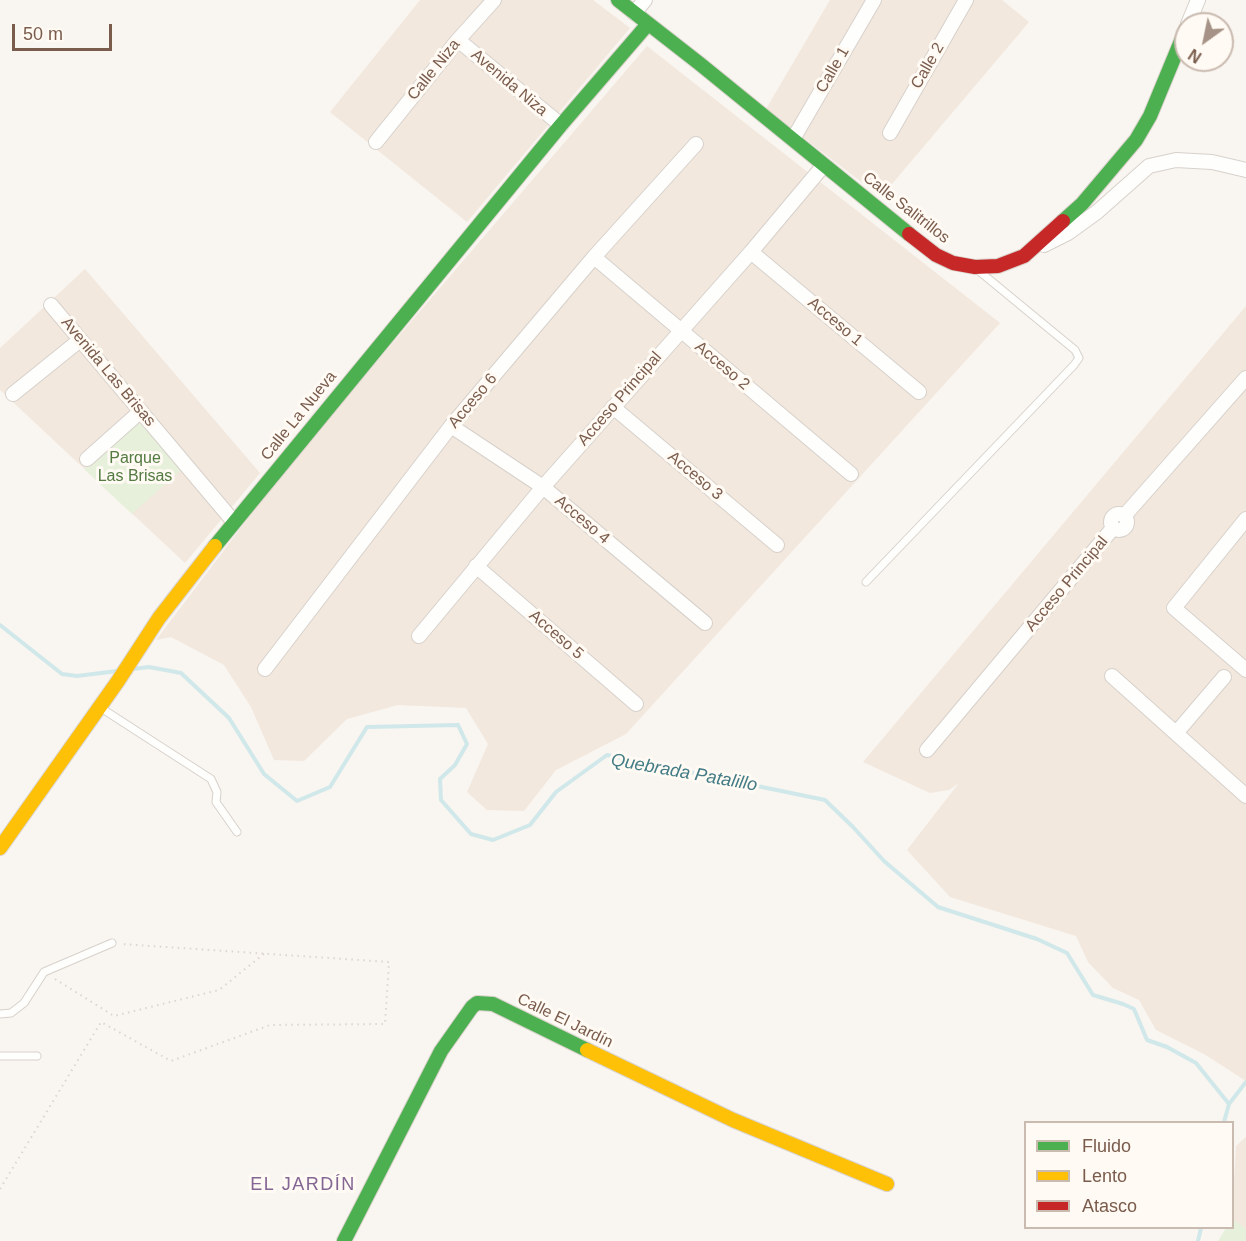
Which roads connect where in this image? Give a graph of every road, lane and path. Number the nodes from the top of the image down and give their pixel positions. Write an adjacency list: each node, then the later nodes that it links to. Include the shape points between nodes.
1 (494, 0): 8 (street, Calle Niza)
2 (618, 0): 6 (street, Calle Salitrillos)
3 (645, 0): 6 (street)
4 (874, 0): 12 (street, Calle 1)
5 (966, 0): 11 (street, Calle 2)
6 (634, 13): 7 (street, Calle Salitrillos)
7 (648, 24): 10 (street, Calle La Nueva); 12 (street, Calle Salitrillos)
8 (458, 40): 10 (street, Avenida Niza); 13 (street, Calle Niza)
9 (1174, 58): 18 (street, Calle Salitrillos, via 1136,140 1082,204)
10 (561, 125): 33 (street, Calle La Nueva)
11 (890, 133)
12 (793, 139): 15 (street, Calle Salitrillos)
13 (376, 142)
14 (696, 144): 19 (street, Acceso 6)
15 (824, 165): 17 (street, Acceso Principal); 20 (street, Calle Salitrillos, via 936,255)
16 (1246, 170): 18 (street, via 1212,162 1176,160 1149,166 1068,233)
17 (751, 252): 22 (street, Acceso Principal); 25 (street, Acceso 1)
18 (1024, 256): 20 (street, Calle Salitrillos, via 998,266)
19 (594, 257): 22 (street, Acceso 2); 29 (street, Acceso 6)
20 (975, 267): 37 (lane, via 1075,350 1079,358)
21 (51, 305): 23 (street, Avenida Las Brisas)
22 (680, 331): 27 (street, Acceso Principal); 31 (street, Acceso 2)
23 (80, 340): 26 (street); 28 (street, Avenida Las Brisas)
24 (1246, 378): 47 (street, Acceso Principal, via 1125,515 1125,527 1113,528)
25 (920, 392)
26 (13, 394)
27 (613, 407): 32 (street, Acceso Principal); 35 (street, Acceso 3)
28 (141, 411): 30 (street); 33 (street, Avenida Las Brisas)
29 (451, 426): 32 (street, Acceso 4); 40 (street, Acceso 6)
30 (87, 459)
31 (851, 474)
32 (543, 487): 36 (street, Acceso Principal); 38 (street, Acceso 4)
33 (234, 522): 45 (street, Calle La Nueva, via 159,618)
34 (1244, 525): 41 (street, via 1173,608)
35 (777, 545)
36 (476, 566): 39 (street, Acceso Principal); 44 (street, Acceso 5)
37 (866, 582)
38 (705, 623)
39 (419, 636)
40 (265, 669)
41 (1246, 670)
42 (1112, 676): 46 (street)
43 (1224, 677): 46 (street)
44 (636, 704)
45 (99, 707): 49 (lane, via 211,779 217,792 216,802); 50 (street, Calle La Nueva)
46 (1177, 732): 48 (street)
47 (927, 750)
48 (1246, 796)
49 (237, 832)
50 (0, 848)
51 (112, 943): 52 (path); 53 (lane)
52 (265, 953): 53 (path, via 219,990 114,1016); 58 (path, via 389,962 385,1024 270,1025 171,1060 101,1022)
53 (44, 972): 54 (lane, via 24,1004 11,1013)
54 (0, 1014)
55 (0, 1056): 56 (lane)
56 (37, 1056)
57 (887, 1184): 59 (street, Calle El Jardín, via 732,1120 485,1002 472,1007 441,1051)
58 (0, 1189)
59 (344, 1241)

